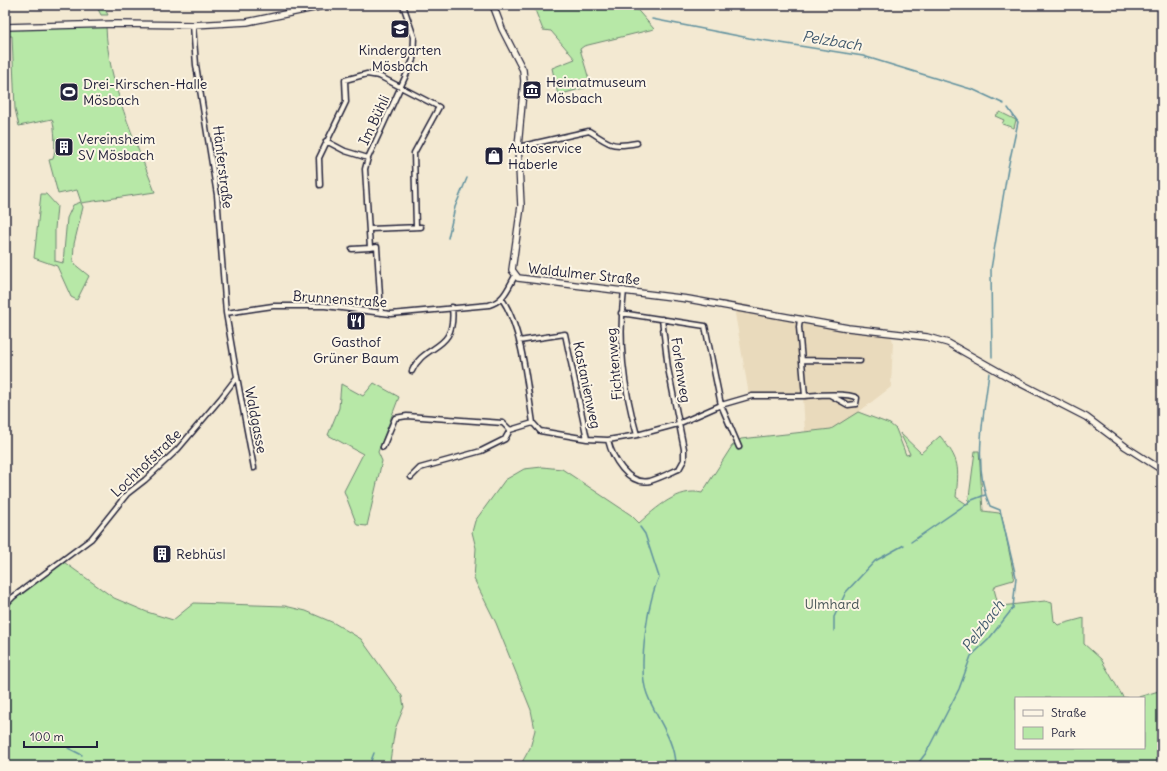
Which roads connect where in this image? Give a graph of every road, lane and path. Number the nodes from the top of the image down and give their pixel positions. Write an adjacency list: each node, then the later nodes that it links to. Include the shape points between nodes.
1 (328, 5): 4 (street, via 247,22)
2 (403, 5): 6 (street, Im Bühli, via 415,48)
3 (493, 5): 9 (street, Waldulmer Straße, via 523,70)
4 (193, 25): 5 (street); 19 (street, Hänferstraße, via 196,65 217,195)
5 (5, 27)
6 (401, 89): 7 (street, via 373,74 345,80 346,102); 10 (street, Im Bühli); 12 (street, via 439,107 414,153 418,227)
7 (326, 141): 10 (street); 11 (street, via 319,158)
8 (637, 143): 9 (street, via 617,146 607,143 589,131)
9 (518, 147): 15 (street, Waldulmer Straße, via 521,206 512,270)
10 (368, 158): 12 (street, Im Bühli, via 365,169)
11 (320, 185)
12 (370, 229): 13 (street, Im Bühli)
13 (370, 248): 14 (street); 20 (street, Im Bühli, via 376,247)
14 (352, 249)
15 (515, 276): 16 (street, Waldulmer Straße, via 522,280); 17 (street)
16 (624, 290): 21 (street, Fichtenweg); 23 (street, Waldulmer Straße)
17 (502, 299): 18 (street, Brunnenstraße, via 497,303); 24 (street, via 510,310)
18 (452, 307): 20 (street, Brunnenstraße); 27 (street, via 452,325 448,337 419,359)
19 (226, 313): 20 (street, Brunnenstraße, via 258,307 299,306 325,306); 28 (street)
20 (381, 313)
21 (621, 314): 22 (street); 35 (street, Fichtenweg, via 625,390)
22 (662, 319): 31 (street, via 705,326); 33 (street, Forlenweg)
23 (800, 319): 25 (street); 41 (street, Waldulmer Straße, via 861,330 927,337 948,343 1086,417)
24 (519, 341): 32 (street); 36 (street, Kastanienweg, via 565,334)
25 (802, 360): 26 (street); 30 (street)
26 (860, 361)
27 (412, 371)
28 (236, 377): 40 (street, Waldgasse); 43 (street, Lochhofstraße, via 178,449 127,494 91,539)
29 (830, 395): 29 (street, via 851,395 858,400 856,404 848,405); 30 (street)
30 (805, 396): 31 (street, via 752,396)
31 (722, 405): 33 (street); 39 (street)
32 (533, 423): 34 (street); 36 (street, via 540,431)
33 (678, 424): 35 (street); 37 (street, Forlenweg, via 684,460 679,469 649,481 641,481 621,467 613,456)
34 (510, 430): 38 (street, via 503,423 407,416 395,418); 42 (street, via 505,439 481,451 420,468)
35 (637, 435): 37 (street)
36 (587, 439): 37 (street)
37 (608, 440)
38 (383, 447)
39 (739, 447)
40 (254, 468)
41 (1162, 470)
42 (411, 477)
43 (5, 605)

